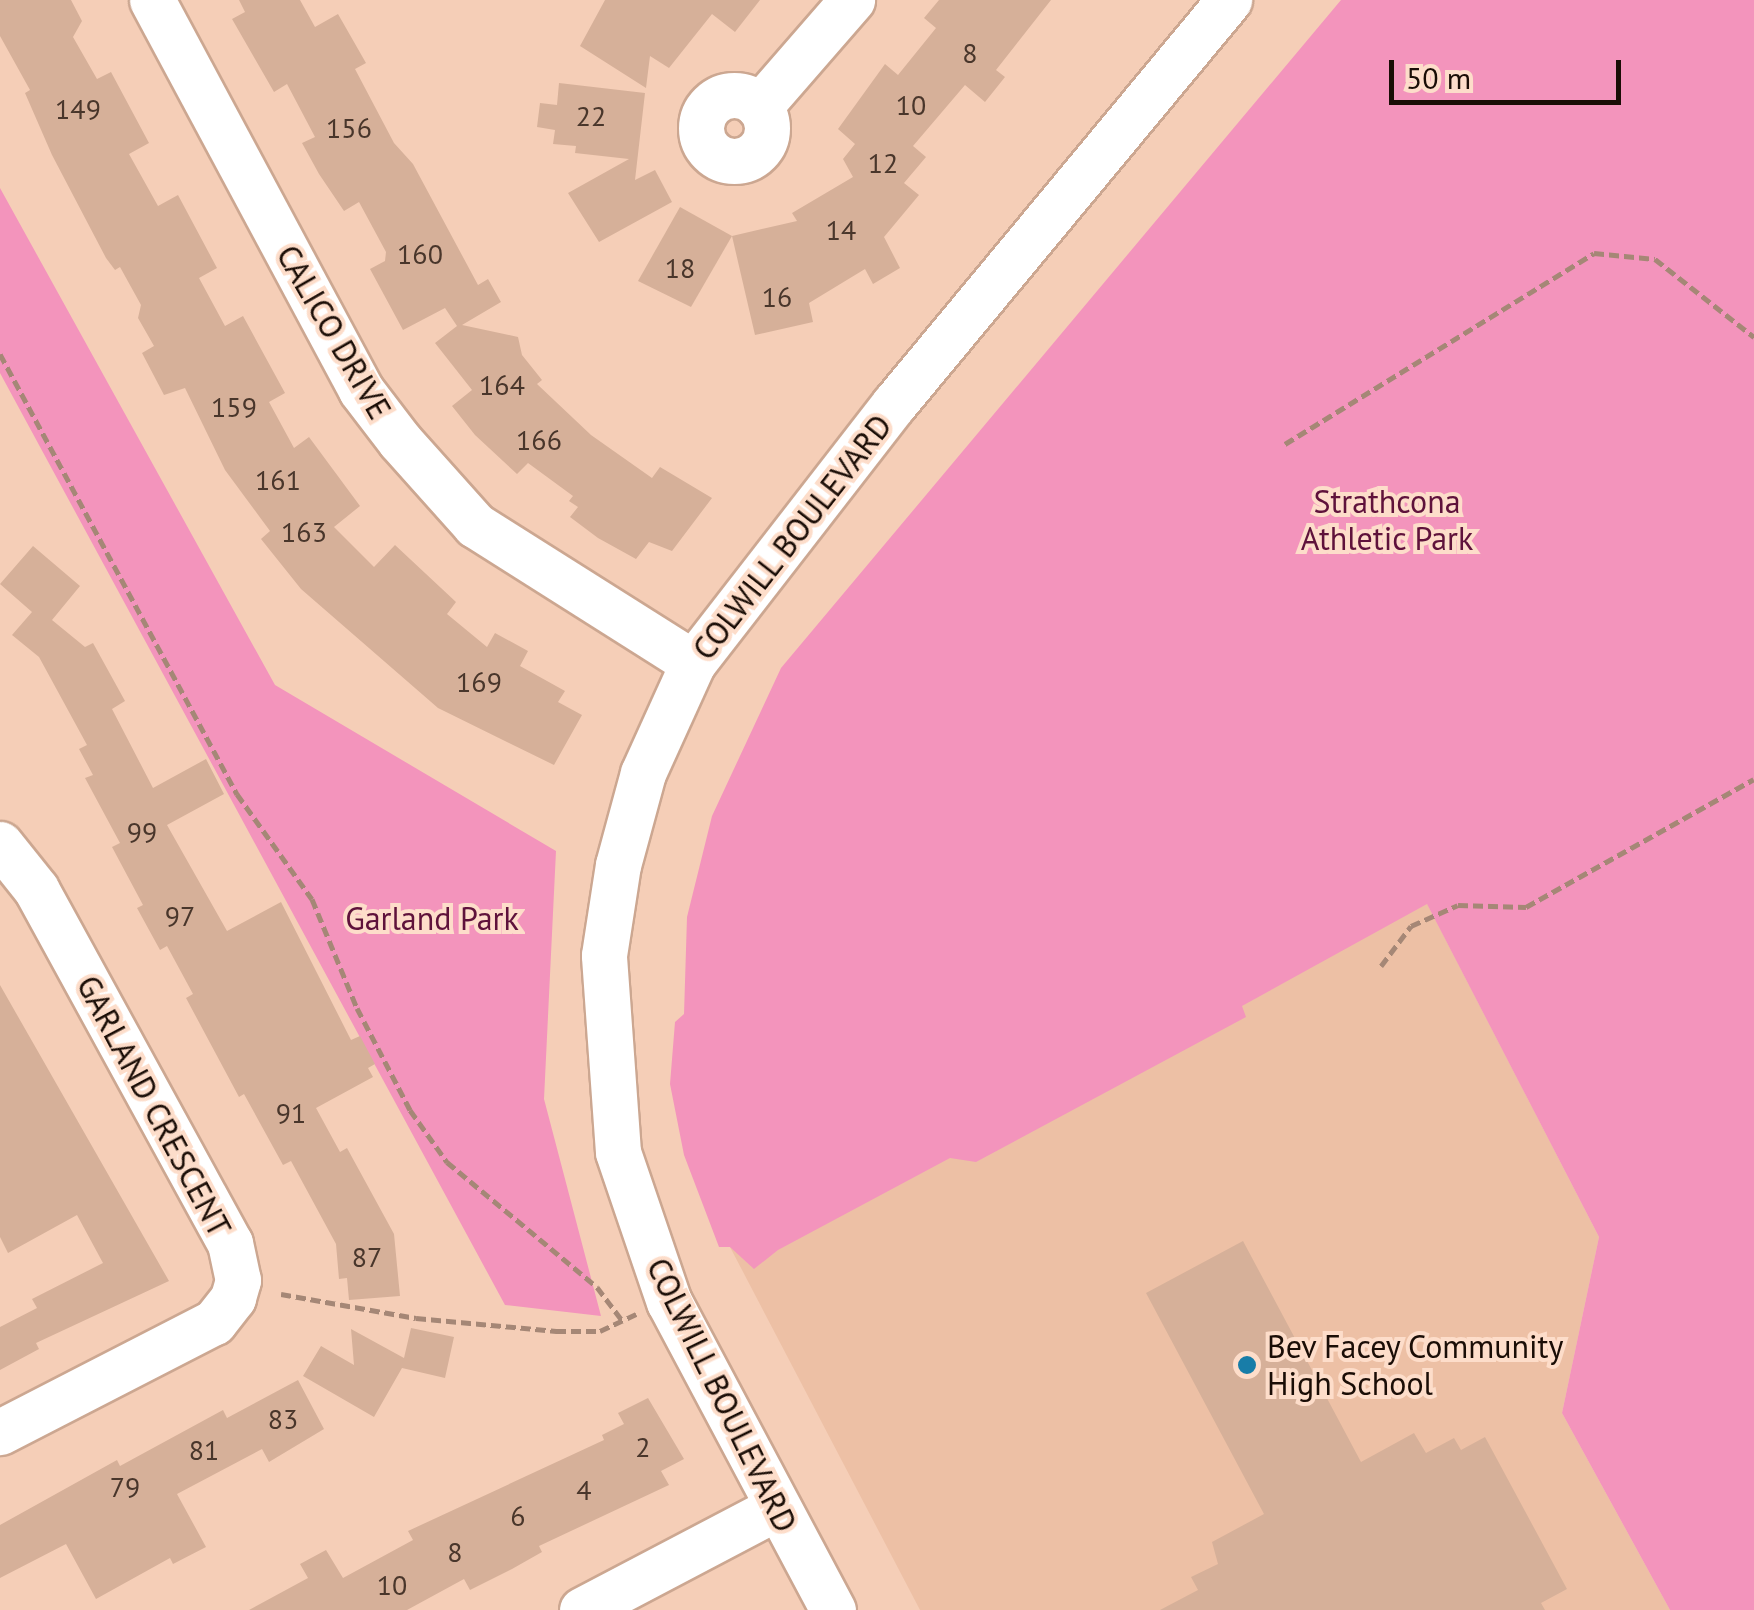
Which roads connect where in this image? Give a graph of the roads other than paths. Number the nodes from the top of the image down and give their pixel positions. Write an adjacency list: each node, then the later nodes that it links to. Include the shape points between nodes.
1 (152, 0): 5 (street, CALICO DRIVE, via 361,390 400,441 476,525)
2 (852, 0): 4 (street)
3 (1229, 0): 5 (street, COLWILL BOULEVARD, via 894,404)
4 (759, 107)
5 (693, 663): 8 (street, COLWILL BOULEVARD, via 644,773 618,865 604,955 607,1058 618,1152 638,1222 669,1302)
6 (0, 844): 7 (street, GARLAND CRESCENT, via 36,889 230,1243 238,1280 234,1298 214,1322)
7 (0, 1432)
8 (776, 1508): 9 (street); 10 (street, COLWILL BOULEVARD)
9 (582, 1610)
10 (833, 1610)

